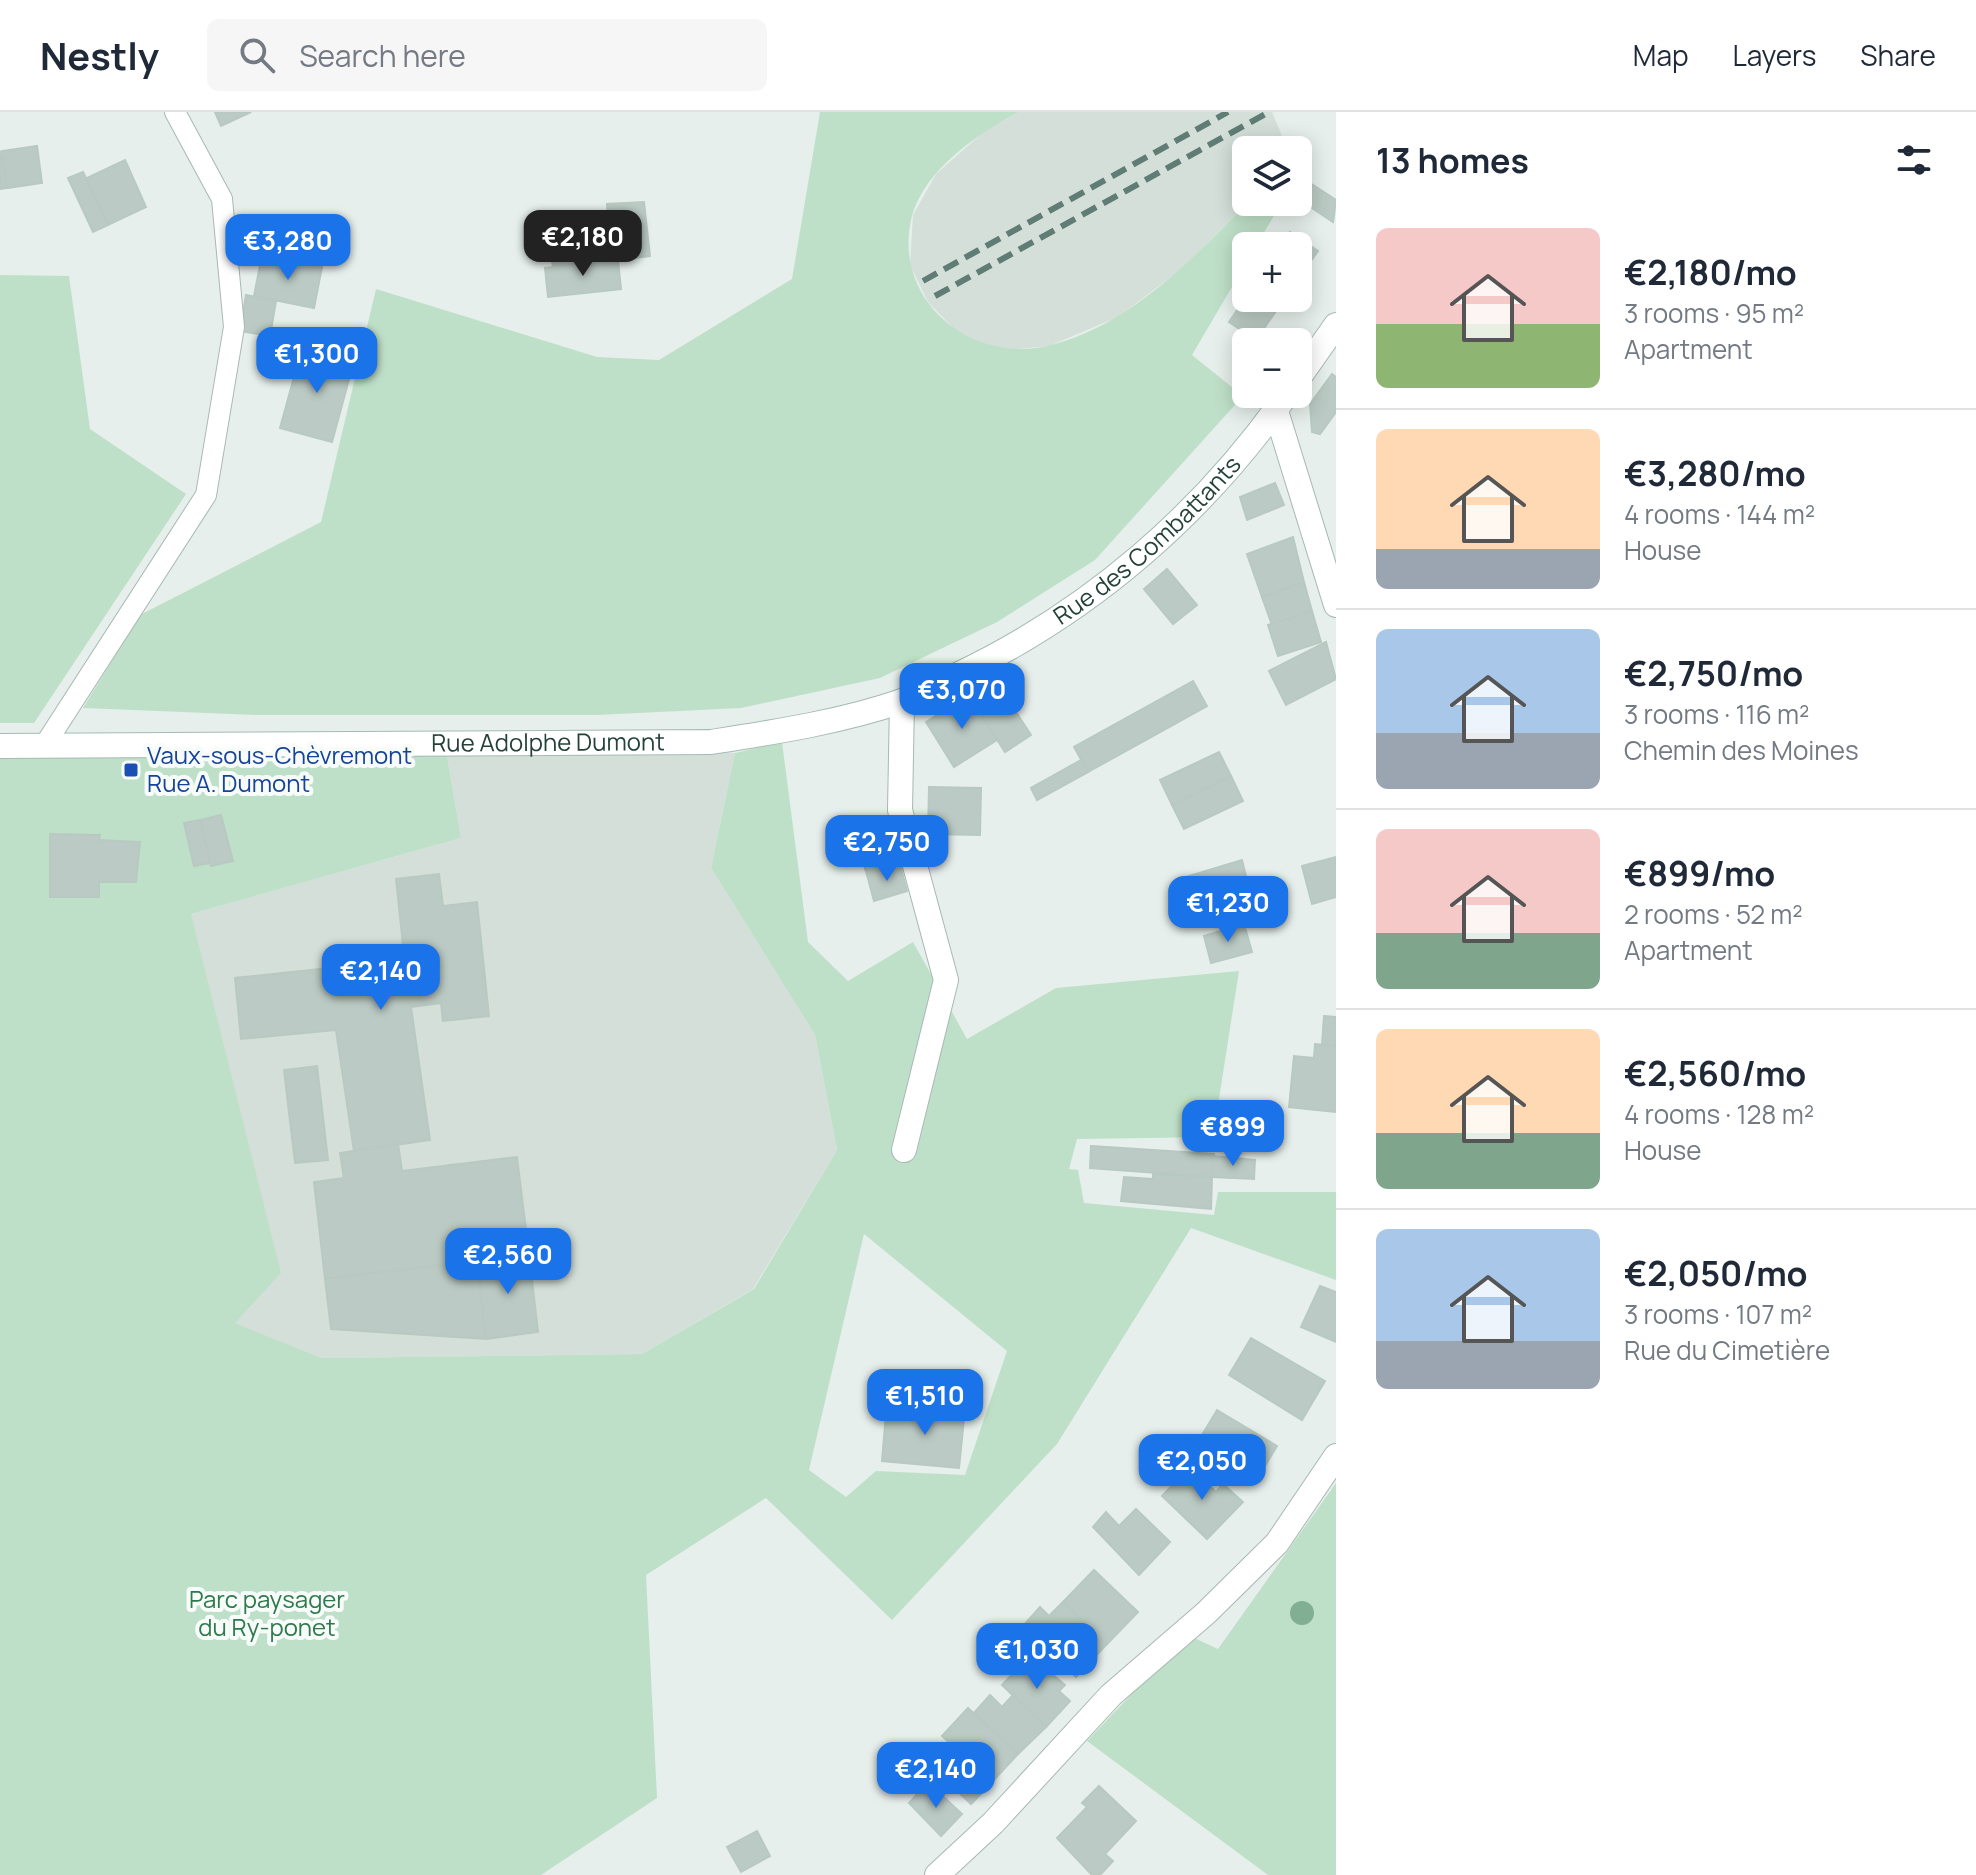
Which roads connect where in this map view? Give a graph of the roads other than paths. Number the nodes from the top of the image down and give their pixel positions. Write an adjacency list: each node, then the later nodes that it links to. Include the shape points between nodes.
1 (175, 112): 10 (lane, via 222,199 234,327 206,495)
2 (1336, 325): 3 (main road)
3 (1312, 359)
4 (1277, 408): 7 (main road, Rue des Combattants, via 1225,476 1125,570 1037,632)
5 (1284, 408): 6 (main road)
6 (1336, 605)
7 (902, 701): 8 (main road, Rue des Combattants, via 786,731); 11 (main road, via 900,810 946,980)
8 (711, 742): 10 (main road, Rue Adolphe Dumont)
9 (0, 746): 10 (main road, Rue Adolphe Dumont)
10 (44, 746)
11 (904, 1150)
12 (1336, 1456): 13 (main road, via 1277,1543 1111,1695)
13 (937, 1875)

